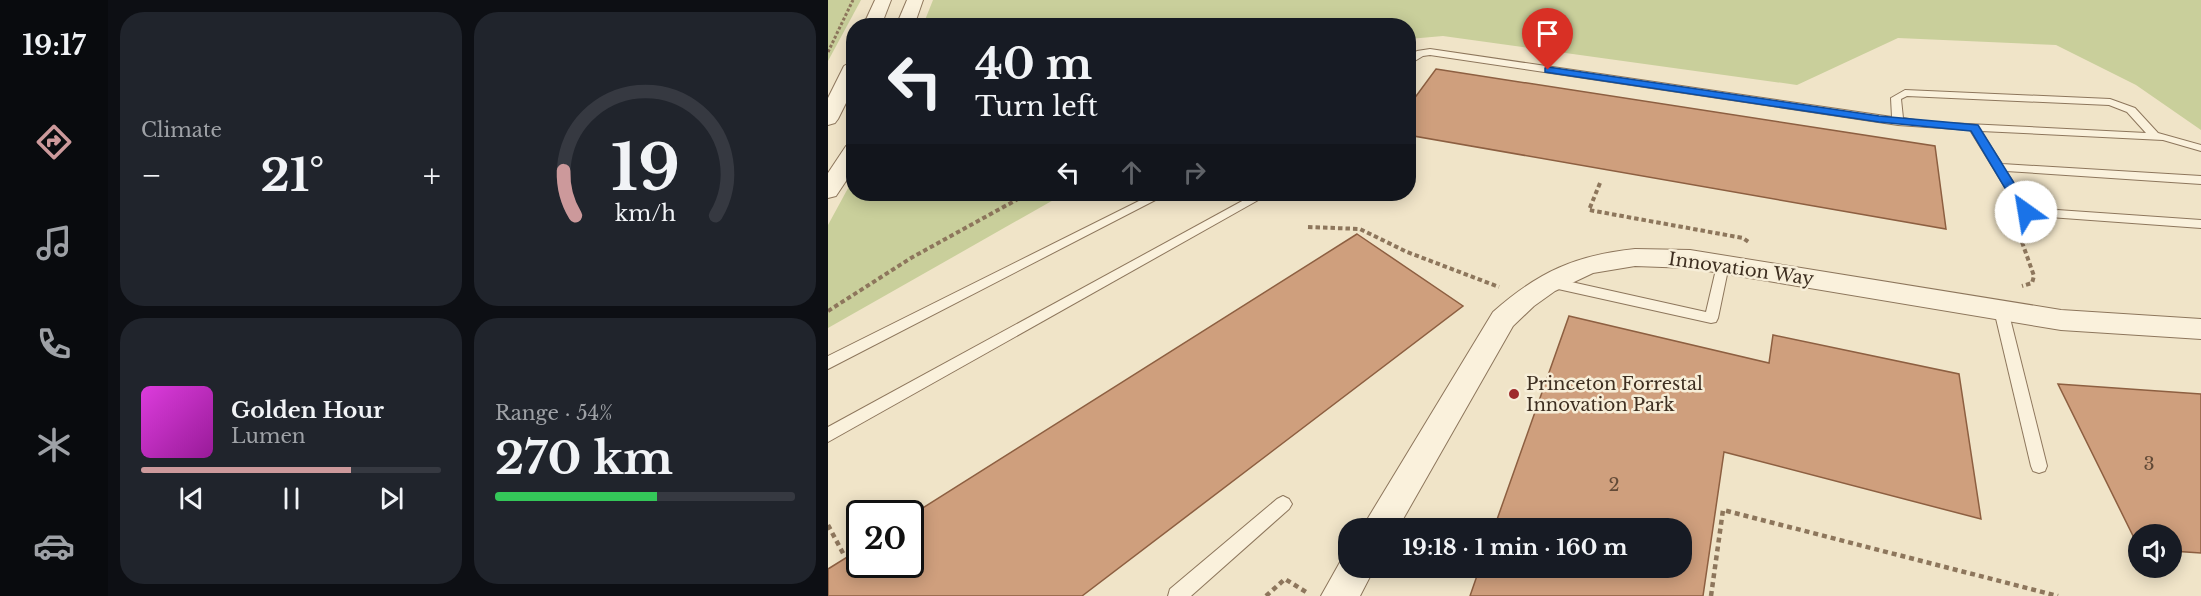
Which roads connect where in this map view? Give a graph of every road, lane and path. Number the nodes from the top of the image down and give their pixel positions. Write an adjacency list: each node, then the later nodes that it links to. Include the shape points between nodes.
1 (853, 0): 6 (path)
2 (883, 0): 4 (street)
3 (915, 0): 5 (street)
4 (875, 18)
5 (908, 18)
6 (828, 52)
7 (1416, 56): 10 (lane, via 1431,52)
8 (846, 82): 9 (street)
9 (828, 119)
10 (1898, 122): 11 (lane); 12 (lane, via 1896,98 1905,93 2110,102 2131,110)
11 (1974, 128): 12 (lane); 15 (lane)
12 (2155, 137): 13 (lane)
13 (2201, 148)
14 (846, 163): 18 (street)
15 (1998, 168): 16 (lane); 22 (lane, via 2026,212)
16 (2201, 180)
17 (1600, 183): 24 (path, via 1589,210 1743,238)
18 (828, 191)
19 (1014, 201): 29 (path, via 910,258)
20 (1147, 201): 31 (lane)
21 (1250, 201): 32 (lane)
22 (2201, 224)
23 (1308, 227): 27 (path, via 1360,229)
24 (1755, 247)
25 (1723, 265): 26 (street, Innovation Way, via 1656,257 1614,259 1576,268); 26 (lane, via 1711,318); 28 (street, Innovation Way)
26 (1547, 281): 35 (street, Innovation Way, via 1525,296 1503,319)
27 (1502, 289)
28 (2001, 310): 30 (street, Innovation Way, via 2117,325); 33 (lane)
29 (828, 312)
30 (2201, 329)
31 (828, 363)
32 (828, 435)
33 (2039, 466)
34 (1283, 504): 39 (lane)
35 (1385, 518)
36 (828, 525): 37 (path)
37 (844, 555)
38 (1351, 578): 42 (street)
39 (1177, 596)
40 (1266, 596): 41 (path, via 1285,579)
41 (1314, 596)
42 (1340, 596)
43 (1712, 596): 44 (path, via 1723,510)
44 (2058, 596)

